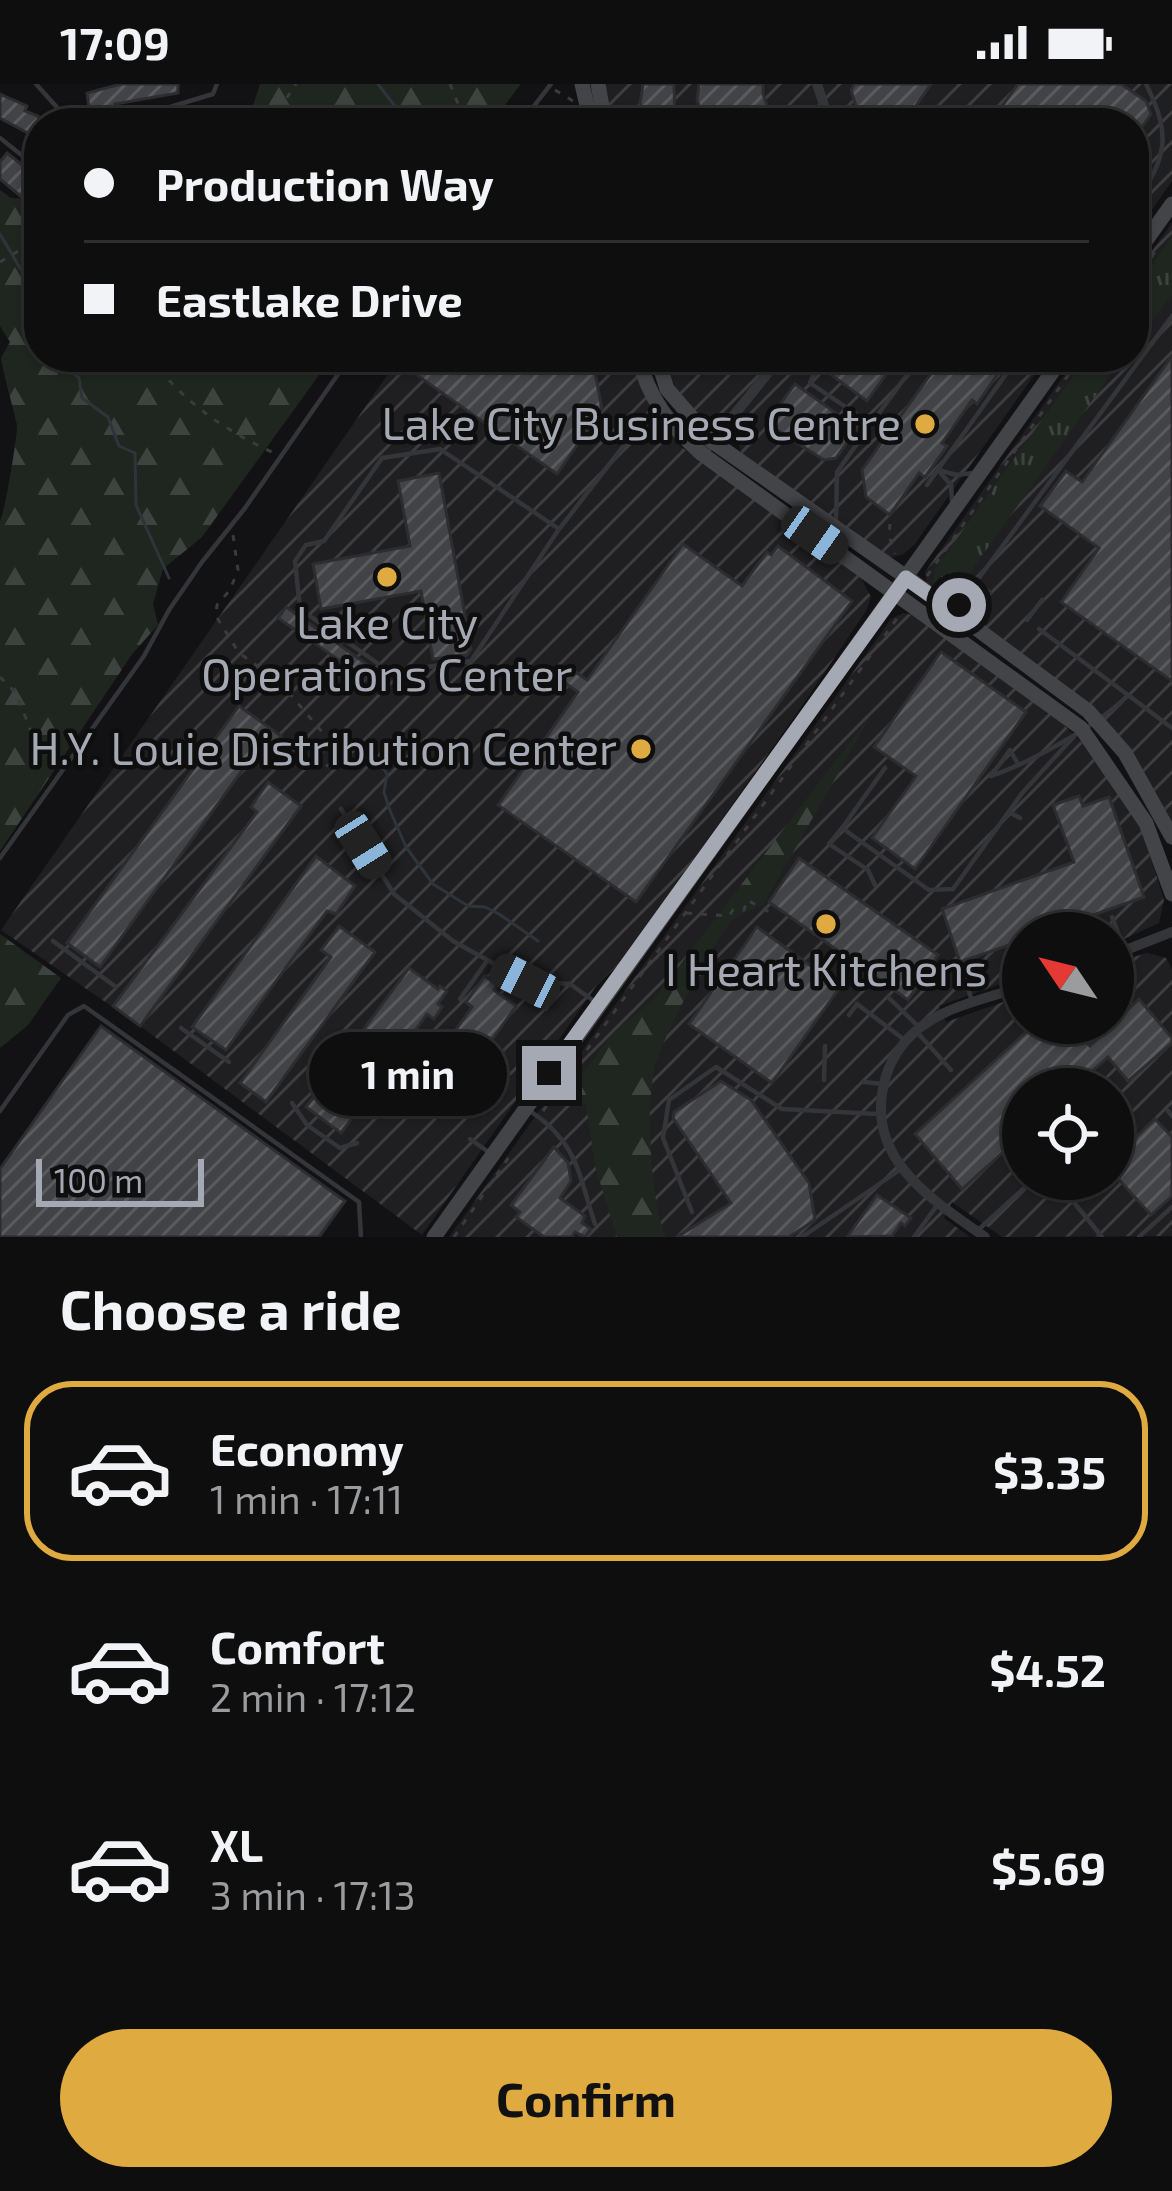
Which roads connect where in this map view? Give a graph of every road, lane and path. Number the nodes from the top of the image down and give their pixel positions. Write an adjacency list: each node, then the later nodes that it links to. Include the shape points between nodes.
1 (36, 84): 6 (lane)
2 (217, 84): 7 (lane, via 213,94)
3 (1146, 84): 10 (lane, via 1162,104 1172,140)
4 (550, 85): 5 (path)
5 (576, 103)
6 (58, 108)
7 (167, 108)
8 (0, 138): 9 (lane)
9 (24, 157)
10 (1149, 183)
11 (1172, 204): 12 (street)
12 (1149, 236)
13 (1159, 246): 14 (path)
14 (1149, 260)
15 (1172, 316): 16 (lane)
16 (1149, 347)
17 (163, 372): 32 (path, via 196,409)
18 (340, 372): 32 (lane)
19 (644, 372): 29 (street)
20 (662, 372): 28 (street)
21 (769, 372): 31 (street)
22 (815, 372): 30 (lane, via 810,383)
23 (909, 372): 30 (lane)
24 (1007, 372): 33 (lane)
25 (1052, 372): 34 (street)
26 (1071, 372): 42 (path)
27 (1131, 372): 44 (lane)
28 (669, 392): 29 (lane); 31 (street)
29 (656, 405): 31 (street, via 673,428); 40 (lane)
30 (871, 424): 39 (lane, via 838,472)
31 (707, 448): 39 (street); 45 (street)
32 (281, 457): 38 (lane)
33 (938, 470): 34 (lane); 35 (lane); 36 (lane, via 951,485)
34 (981, 472): 36 (street)
35 (927, 484)
36 (953, 511): 43 (street)
37 (890, 524): 41 (path)
38 (231, 527): 58 (lane); 59 (path, via 238,570 216,616 239,653 279,681 334,746 332,764)
39 (835, 528): 43 (street)
40 (559, 529): 40 (lane, via 440,449 382,458 324,541 306,545 295,561 299,609 390,672 470,661)
41 (896, 555)
42 (925, 577)
43 (906, 578): 45 (street); 48 (street)
44 (976, 582): 46 (lane); 48 (lane)
45 (895, 592): 54 (street); 80 (street)
46 (990, 593)
47 (1042, 600): 50 (lane)
48 (954, 612): 54 (street)
49 (900, 613): 68 (path)
50 (1027, 620)
51 (1039, 629): 53 (lane)
52 (0, 677): 58 (path, via 16,693 34,739)
53 (1128, 695): 54 (lane); 55 (lane)
54 (1089, 724): 56 (lane); 61 (lane); 64 (street, via 1125,754); 67 (street, via 1146,823)
55 (1172, 728)
56 (1019, 766): 56 (lane, via 1005,771 991,776 1010,750)
57 (885, 768): 63 (lane)
58 (62, 769): 65 (lane)
59 (319, 770)
60 (341, 809): 73 (lane, via 394,894)
61 (1009, 812): 62 (lane); 63 (lane, via 952,889 929,890)
62 (1020, 818)
63 (842, 828): 66 (lane, via 830,844 868,870)
64 (1172, 837)
65 (0, 859)
66 (874, 885)
67 (1172, 894)
68 (684, 913): 69 (path, via 729,916 747,900); 96 (path)
69 (773, 914)
70 (1172, 932): 72 (street)
71 (52, 941): 76 (lane)
72 (1134, 947)
73 (487, 961): 75 (lane); 79 (lane)
74 (962, 969): 81 (lane)
75 (556, 986): 80 (lane, via 570,985); 82 (lane)
76 (116, 987)
77 (1002, 994): 81 (street)
78 (889, 998): 85 (lane)
79 (460, 999)
80 (598, 1004): 96 (street)
81 (973, 1004): 85 (street)
82 (546, 1009)
83 (849, 1015): 86 (lane, via 857,1004)
84 (181, 1028): 88 (lane)
85 (918, 1029): 86 (street); 89 (lane)
86 (905, 1041): 92 (street)
87 (825, 1046): 90 (lane)
88 (229, 1062)
89 (951, 1070)
90 (824, 1080)
91 (864, 1082): 92 (lane)
92 (883, 1084): 97 (street)
93 (292, 1103): 100 (lane, via 340,1148)
94 (0, 1111): 111 (lane, via 68,1015 84,1006 358,1202)
95 (830, 1111): 97 (lane); 98 (lane); 108 (lane, via 782,1109 716,1067 669,1100 663,1138)
96 (531, 1113): 101 (street); 109 (lane, via 577,1160)
97 (881, 1114): 103 (street, via 886,1144)
98 (829, 1125)
99 (470, 1138): 101 (lane)
100 (357, 1142)
101 (492, 1154): 112 (street)
102 (510, 1154): 113 (path)
103 (902, 1169): 106 (street); 114 (lane)
104 (1014, 1200): 110 (lane)
105 (1072, 1200): 116 (lane)
106 (938, 1204): 110 (street); 115 (lane)
107 (1172, 1208): 117 (lane)
108 (692, 1212)
109 (595, 1224)
110 (981, 1234)
111 (362, 1237)
112 (434, 1237)
113 (454, 1237)
114 (802, 1237)
115 (914, 1237)
116 (1102, 1237)
117 (1139, 1237)

